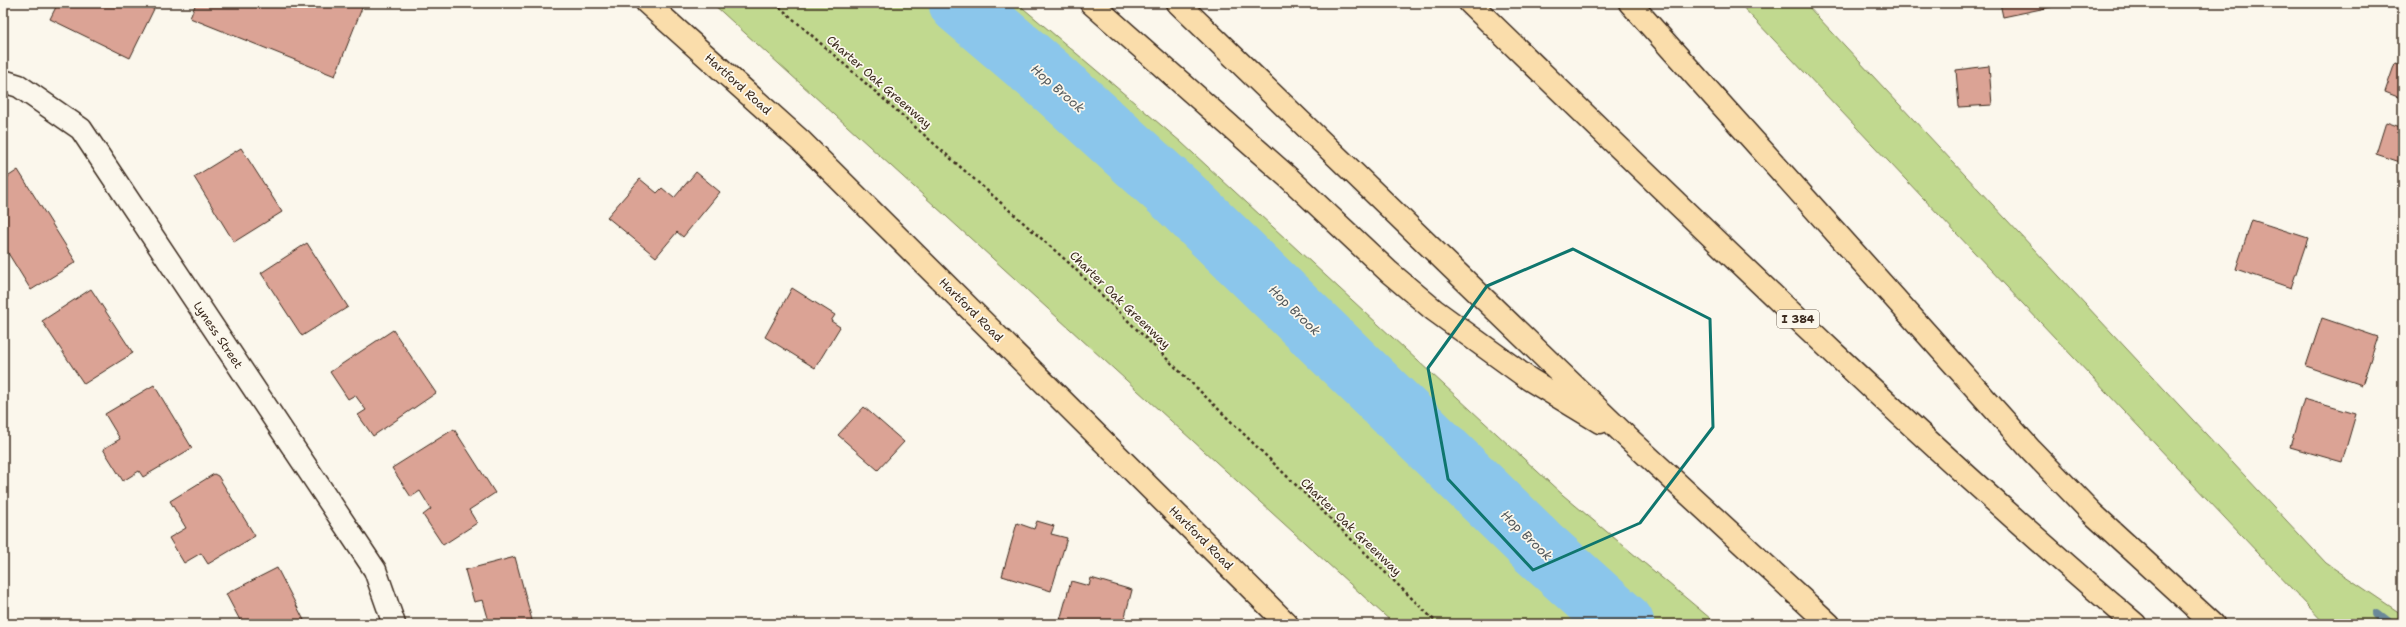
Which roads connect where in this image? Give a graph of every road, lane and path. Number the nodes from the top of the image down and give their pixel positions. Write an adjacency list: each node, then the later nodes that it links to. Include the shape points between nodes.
1 (647, 3): 10 (main road, Hartford Road, via 802,142)
2 (775, 3): 11 (path, Charter Oak Greenway, via 1069,263)
3 (1091, 3): 8 (main road, via 1434,310 1529,379)
4 (1178, 3): 8 (main road)
5 (1470, 3): 13 (main road, I 384, via 1912,426 2052,553)
6 (1630, 3): 14 (main road, via 2031,450 2098,518)
7 (3, 81): 9 (street, Lyness Street, via 20,86 81,129 375,570)
8 (1628, 438): 12 (main road)
9 (394, 624)
10 (1287, 624)
11 (1438, 624)
12 (1829, 624)
13 (2135, 624)
14 (2213, 624)

